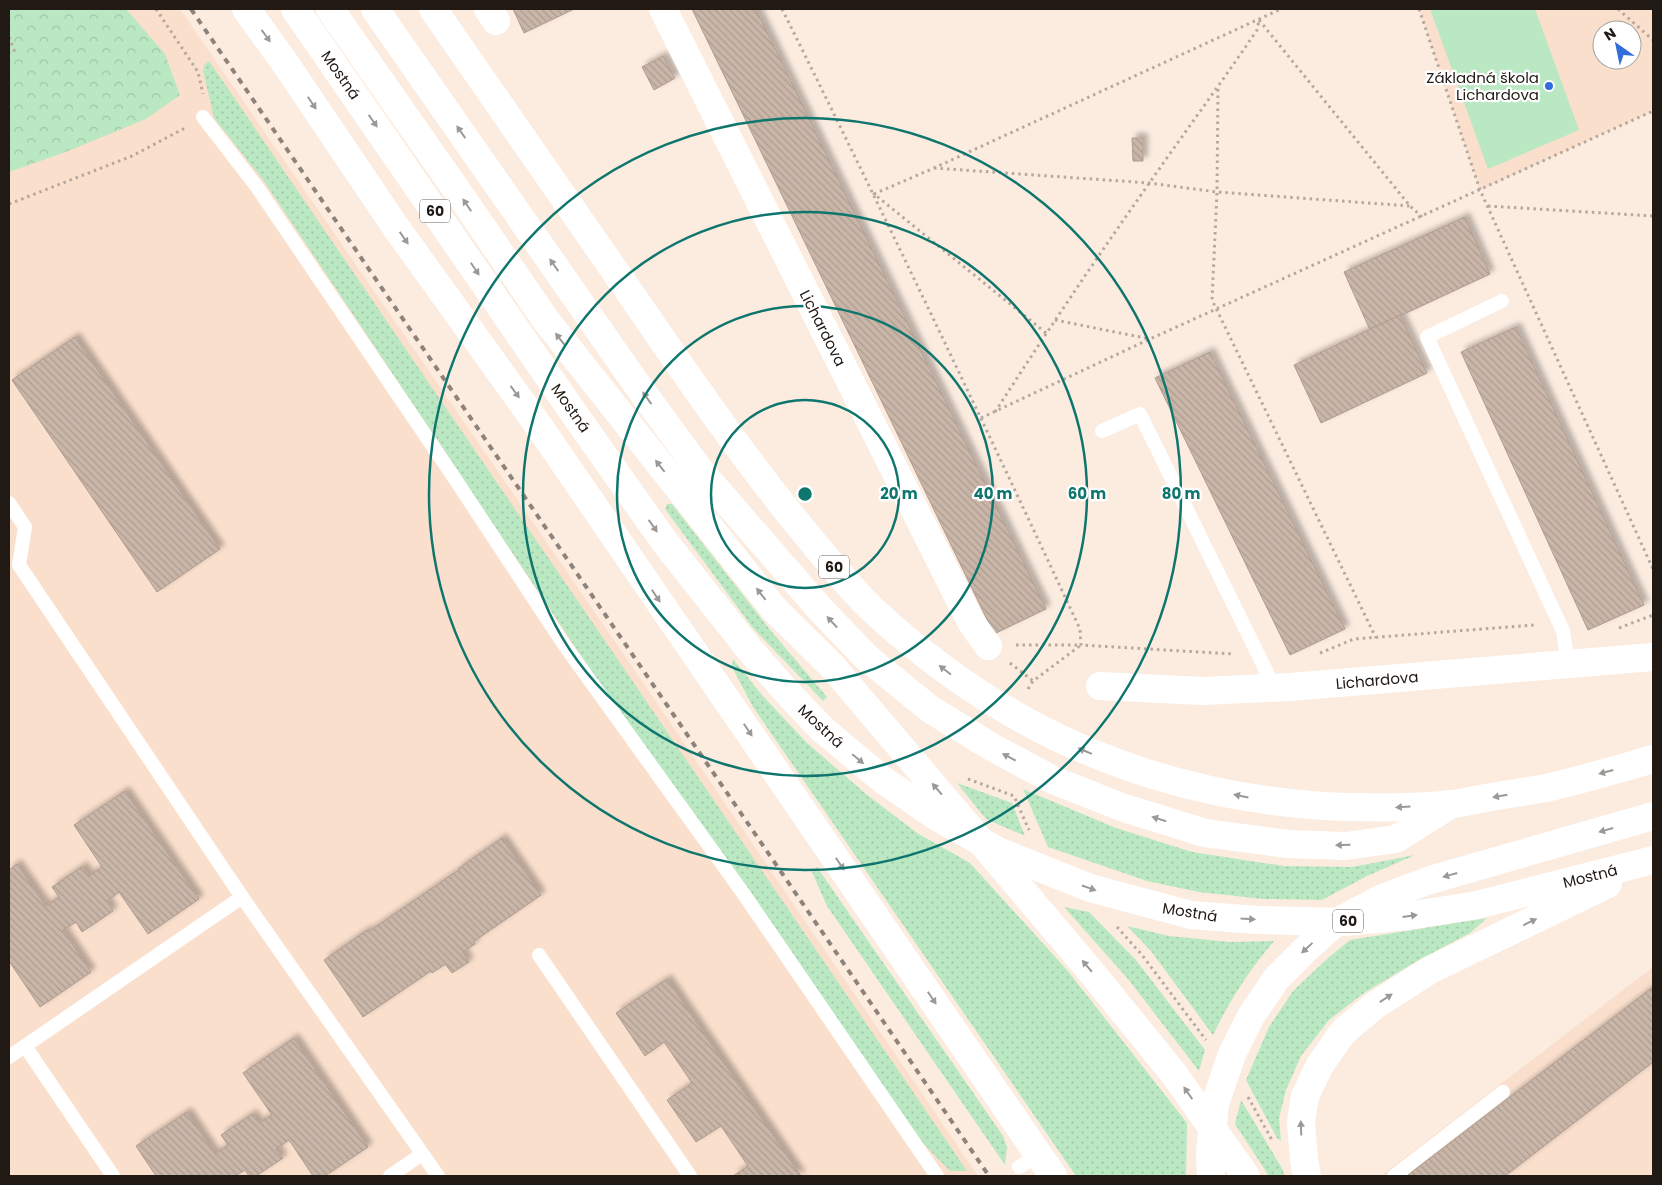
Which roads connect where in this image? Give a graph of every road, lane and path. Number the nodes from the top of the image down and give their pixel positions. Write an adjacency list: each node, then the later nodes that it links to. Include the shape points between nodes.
1 (156, 9): 18 (path, via 198,72 203,92)
2 (246, 9): 30 (main road, one-way to 30)
3 (295, 9): 36 (main road, Mostná / 60, one-way to 36)
4 (330, 9): 53 (main road, one-way to 4, via 775,610 544,319)
5 (375, 9): 39 (main road, one-way to 5, via 633,379)
6 (433, 9): 59 (main road, 60, one-way to 6, via 1383,808 1314,806 1247,798 1183,783 1118,764 1070,744 964,684 872,609 782,504 670,351)
7 (663, 9): 48 (main road, Lichardova, via 971,622)
8 (782, 9): 23 (path)
9 (1281, 9): 12 (path)
10 (1419, 9): 21 (path)
11 (1618, 9): 14 (path)
12 (1259, 20): 16 (path, via 1257,30); 19 (path); 25 (path)
13 (9, 37): 15 (path)
14 (1653, 40)
15 (16, 55)
16 (1218, 89): 20 (path); 22 (path)
17 (1653, 111): 21 (path)
18 (203, 117): 24 (path, via 132,156); 74 (lane, via 258,187 565,646 743,893)
19 (934, 168): 20 (path); 23 (path)
20 (1149, 183): 22 (path); 32 (path)
21 (1480, 190): 26 (path); 28 (path)
22 (1216, 192): 25 (path); 31 (path, via 1212,300)
23 (874, 194): 33 (path); 37 (path)
24 (9, 204)
25 (1410, 206): 28 (path)
26 (1488, 206): 27 (path); 42 (path)
27 (1653, 216)
28 (1422, 217): 31 (path)
29 (1502, 301): 45 (lane, via 1427,337)
30 (455, 310): 36 (main road); 41 (main road, one-way to 41, via 544,432)
31 (1217, 310): 34 (path); 46 (path)
32 (1055, 320): 33 (path); 34 (path)
33 (1046, 333): 35 (path)
34 (1150, 339): 35 (path)
35 (994, 412): 37 (path)
36 (575, 415): 41 (main road); 62 (main road, Mostná / 60, one-way to 62, via 664,541 750,650 822,729 883,780 937,817 1044,870 1090,888 1191,915 1344,922 1477,905)
37 (981, 418): 47 (path, via 1080,630)
38 (1102, 431): 51 (lane, via 1140,414)
39 (708, 480): 53 (main road); 59 (main road, one-way to 39, via 1396,839 1346,846 1288,844 1205,833 1124,808 1052,780 930,709 866,657)
40 (9, 504): 63 (lane, via 25,527 19,564)
41 (628, 556): 69 (main road, one-way to 69)
42 (1653, 570)
43 (1653, 615): 44 (path)
44 (1614, 630)
45 (1563, 632): 46 (path, via 1548,624); 52 (lane)
46 (1376, 638): 49 (path, via 1354,639)
47 (1081, 644): 48 (path); 51 (path, via 1233,654); 54 (path)
48 (988, 646)
49 (1314, 656)
50 (1653, 657): 52 (main road, Lichardova)
51 (1262, 662): 56 (lane)
52 (1568, 663): 56 (main road, Lichardova)
53 (832, 666): 76 (main road, one-way to 53, via 1168,1066)
54 (1034, 682)
55 (1100, 686): 56 (main road, Lichardova, via 1202,690)
56 (1274, 687)
57 (1653, 759): 59 (main road, 60, one-way to 59, via 1548,787)
58 (965, 778): 61 (path, via 1014,796)
59 (1452, 804)
60 (1653, 816): 75 (main road, one-way to 75, via 1430,880 1380,898 1335,923 1276,979 1251,1016 1232,1054 1215,1104)
61 (1031, 834)
62 (1653, 861): 77 (main road, one-way to 62, via 1301,1122 1305,1096 1320,1065 1342,1032 1374,1006 1430,970)
63 (242, 897): 65 (lane); 68 (lane)
64 (538, 955): 73 (lane)
65 (25, 1046): 66 (lane); 70 (lane)
66 (9, 1057)
67 (1503, 1092): 78 (lane)
68 (422, 1154): 71 (lane); 72 (lane)
69 (1037, 1166)
70 (113, 1176)
71 (390, 1176)
72 (438, 1176)
73 (690, 1176)
74 (937, 1176)
75 (1211, 1176)
76 (1246, 1176)
77 (1307, 1176)
78 (1394, 1176)

